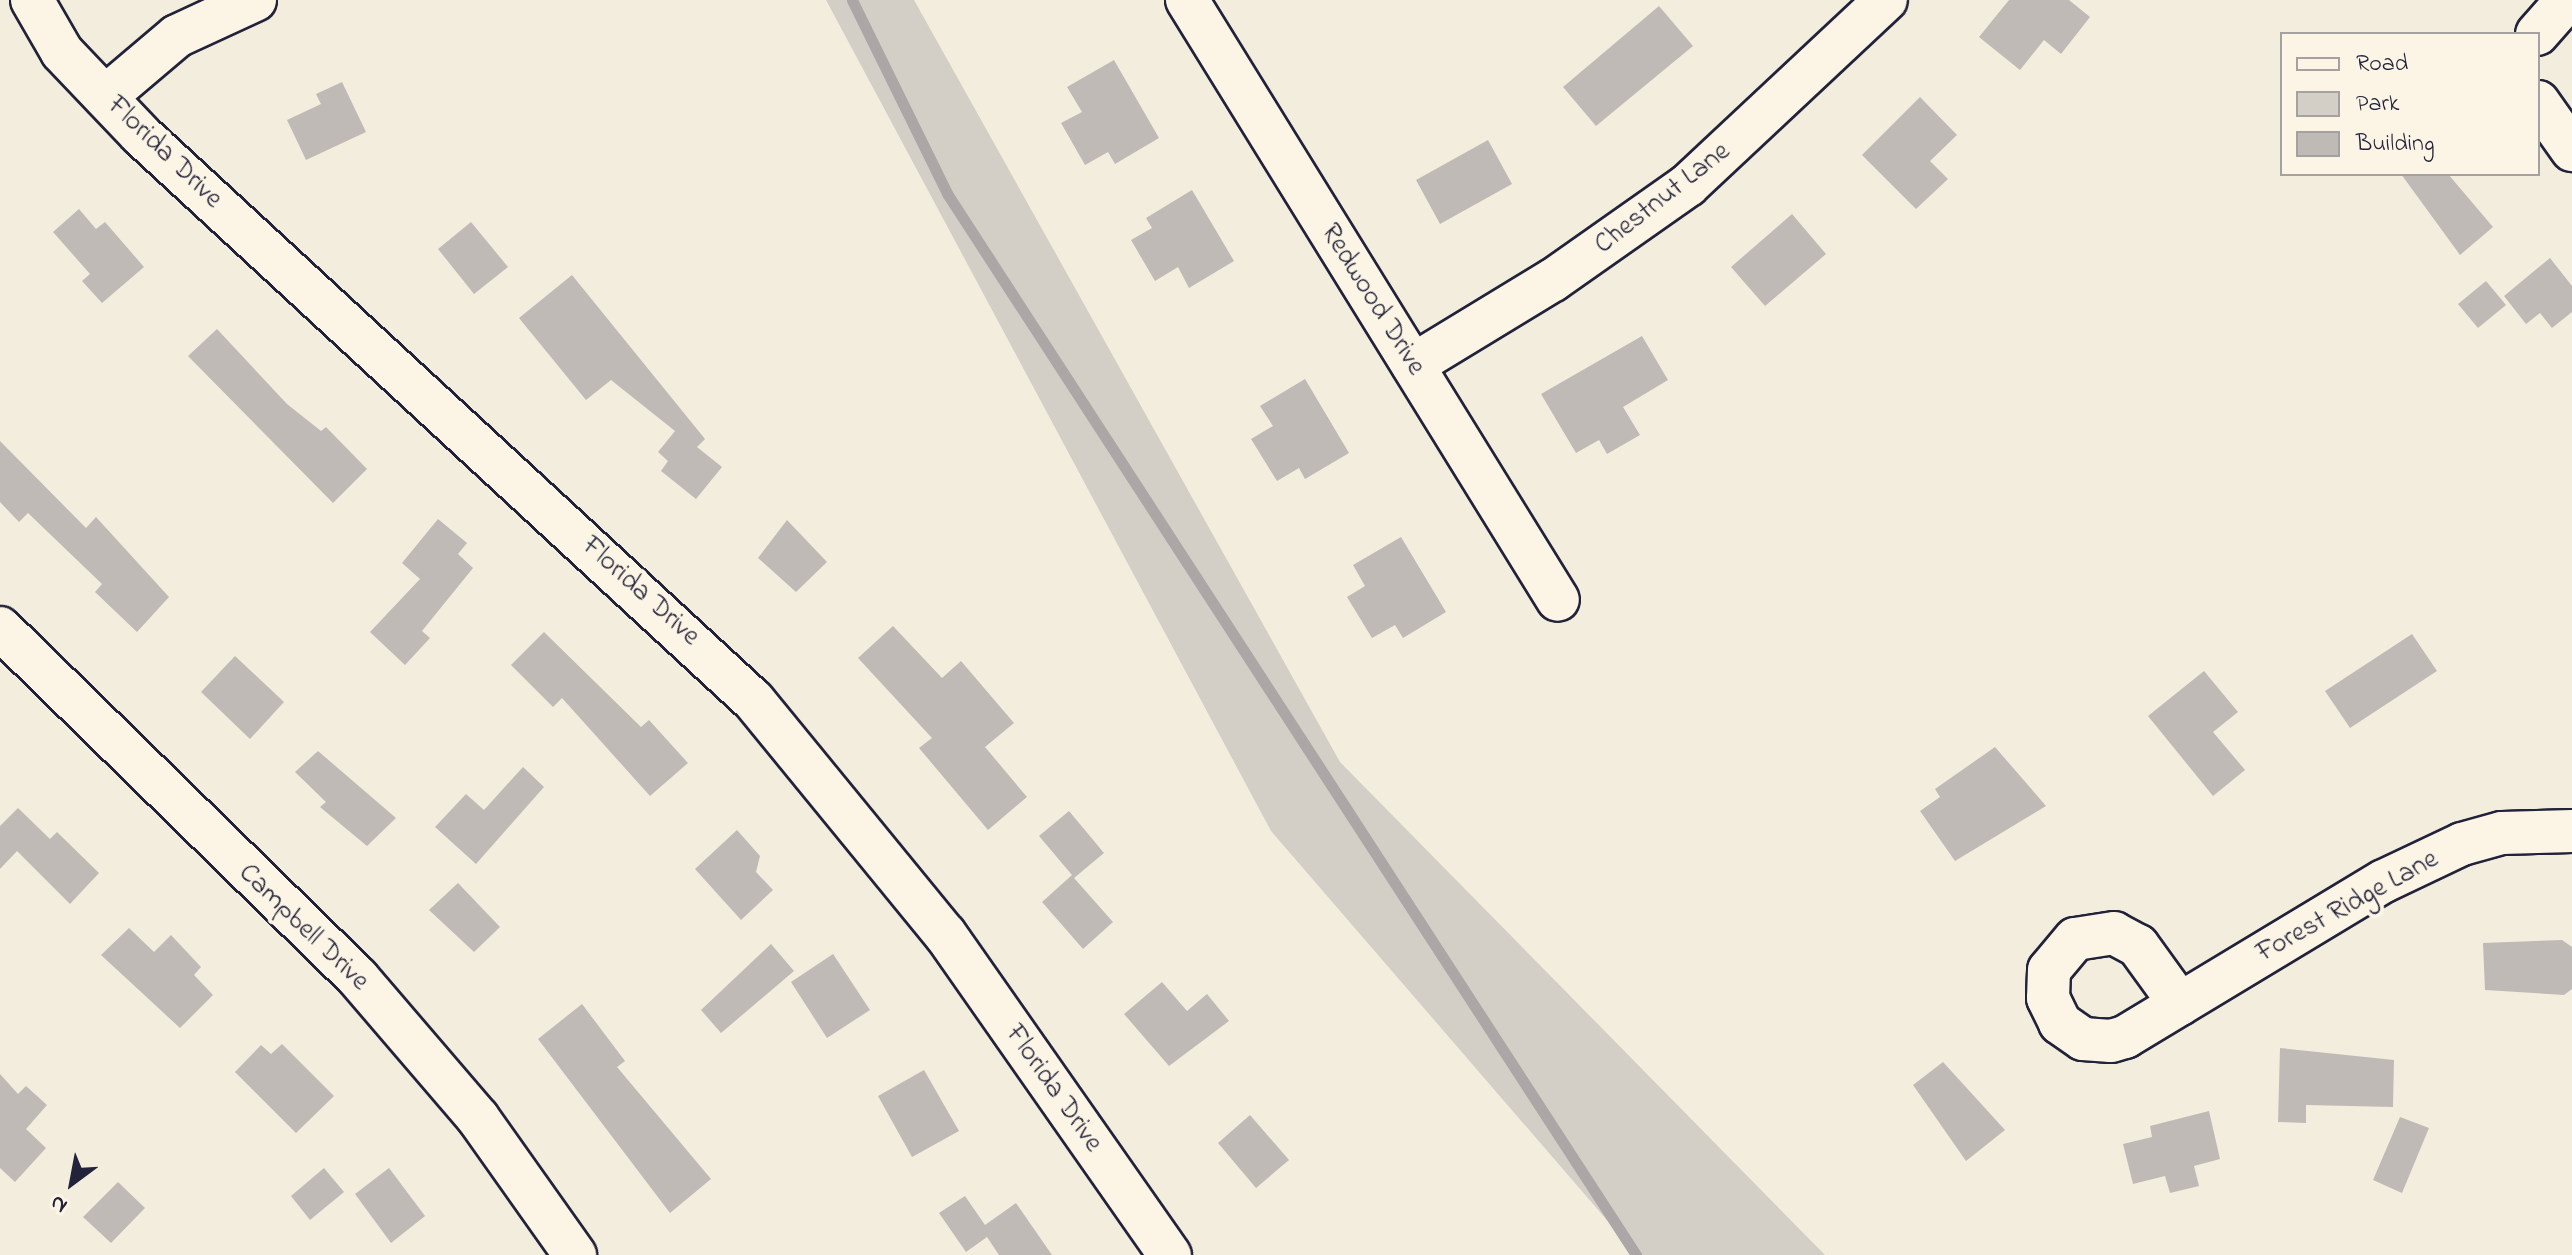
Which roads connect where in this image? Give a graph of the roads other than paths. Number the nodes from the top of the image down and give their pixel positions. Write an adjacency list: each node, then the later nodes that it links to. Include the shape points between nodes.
1 (32, 0): 7 (street, Florida Drive, via 62,52)
2 (255, 0): 7 (street, via 177,36)
3 (1187, 0): 10 (street, Redwood Drive)
4 (1886, 0): 10 (street, Chestnut Lane, via 1688,185 1553,280)
5 (2567, 0): 6 (street)
6 (2539, 32)
7 (105, 97): 16 (street, Florida Drive, via 754,701 945,934)
8 (2540, 105): 9 (street)
9 (2572, 150)
10 (1413, 365): 11 (street, Redwood Drive)
11 (1558, 600)
12 (0, 628): 15 (street, Campbell Drive, via 358,978 478,1118)
13 (2572, 831): 14 (street, Forest Ridge Lane, via 2502,833 2462,844 2384,881)
14 (2180, 1004)
15 (575, 1255)
16 (1170, 1255)

